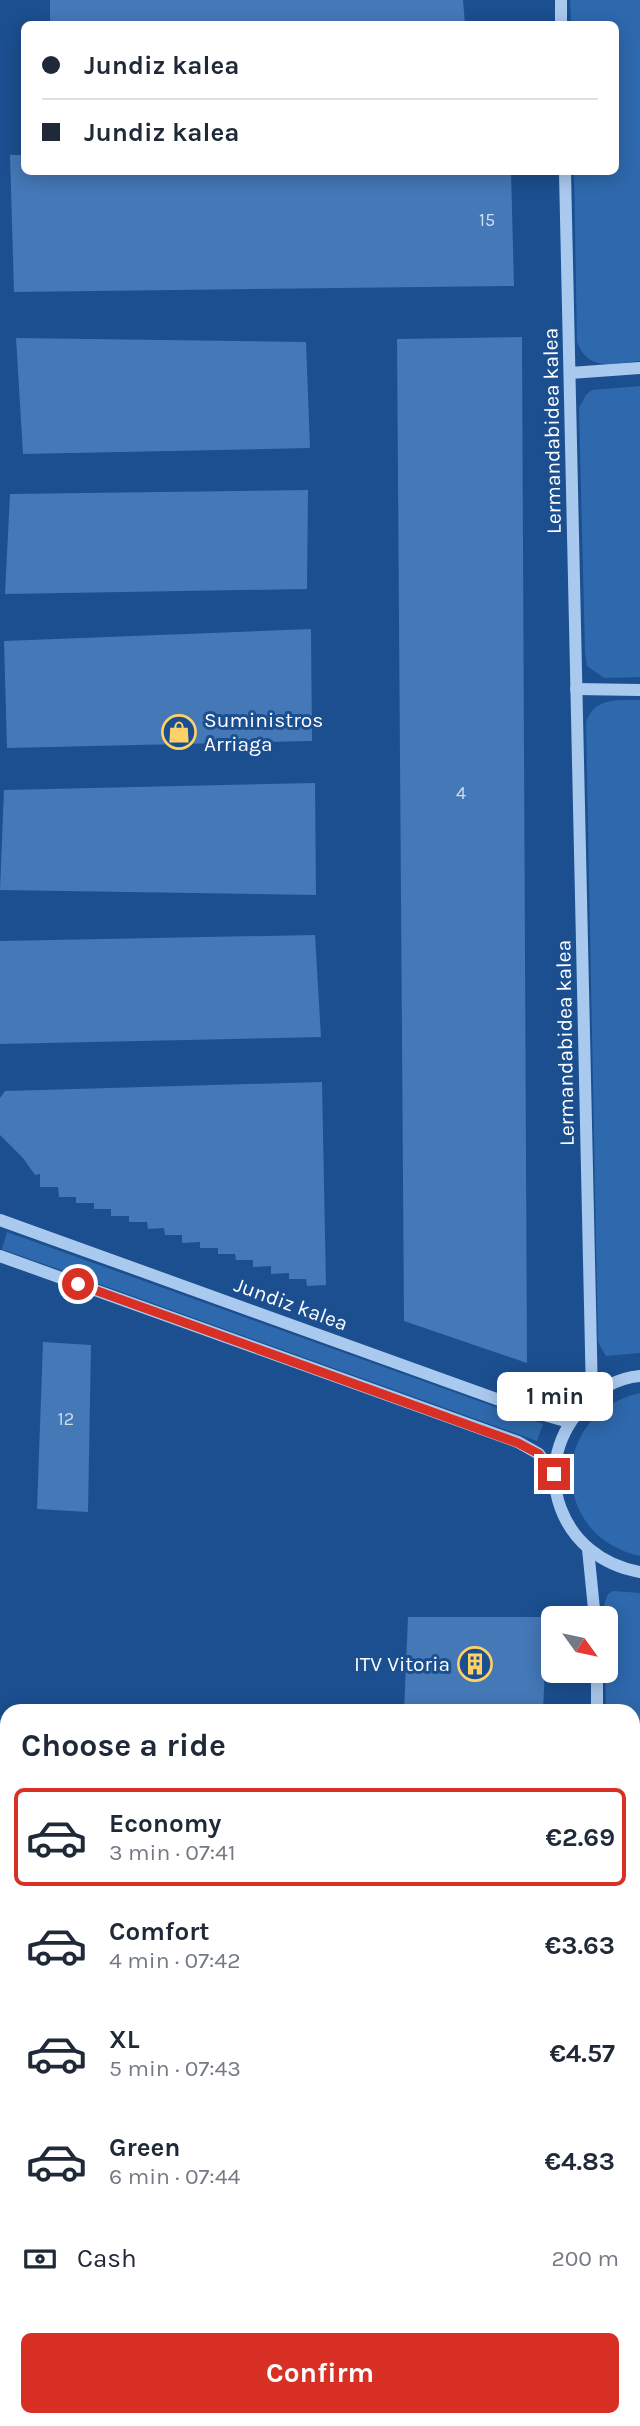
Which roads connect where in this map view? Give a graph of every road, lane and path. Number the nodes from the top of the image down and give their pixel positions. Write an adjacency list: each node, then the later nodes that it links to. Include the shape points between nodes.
1 (561, 0): 2 (street)
2 (561, 21)
3 (565, 175): 5 (street, Lermandabidea kalea)
4 (640, 368): 5 (street)
5 (570, 373): 6 (street, Lermandabidea kalea)
6 (576, 689): 7 (street); 11 (street, Lermandabidea kalea)
7 (640, 690)
8 (0, 1220): 12 (street, Jundiz kalea)
9 (0, 1256): 13 (street, via 518,1443 539,1454)
10 (640, 1376): 11 (street, via 611,1384)
11 (592, 1396): 12 (street)
12 (569, 1422): 13 (street, via 557,1447)
13 (554, 1474): 14 (street, via 558,1502 569,1528)
14 (588, 1549): 15 (street, via 611,1564); 16 (street)
15 (640, 1572)
16 (594, 1606)
17 (597, 1684): 18 (street)
18 (597, 1704)

